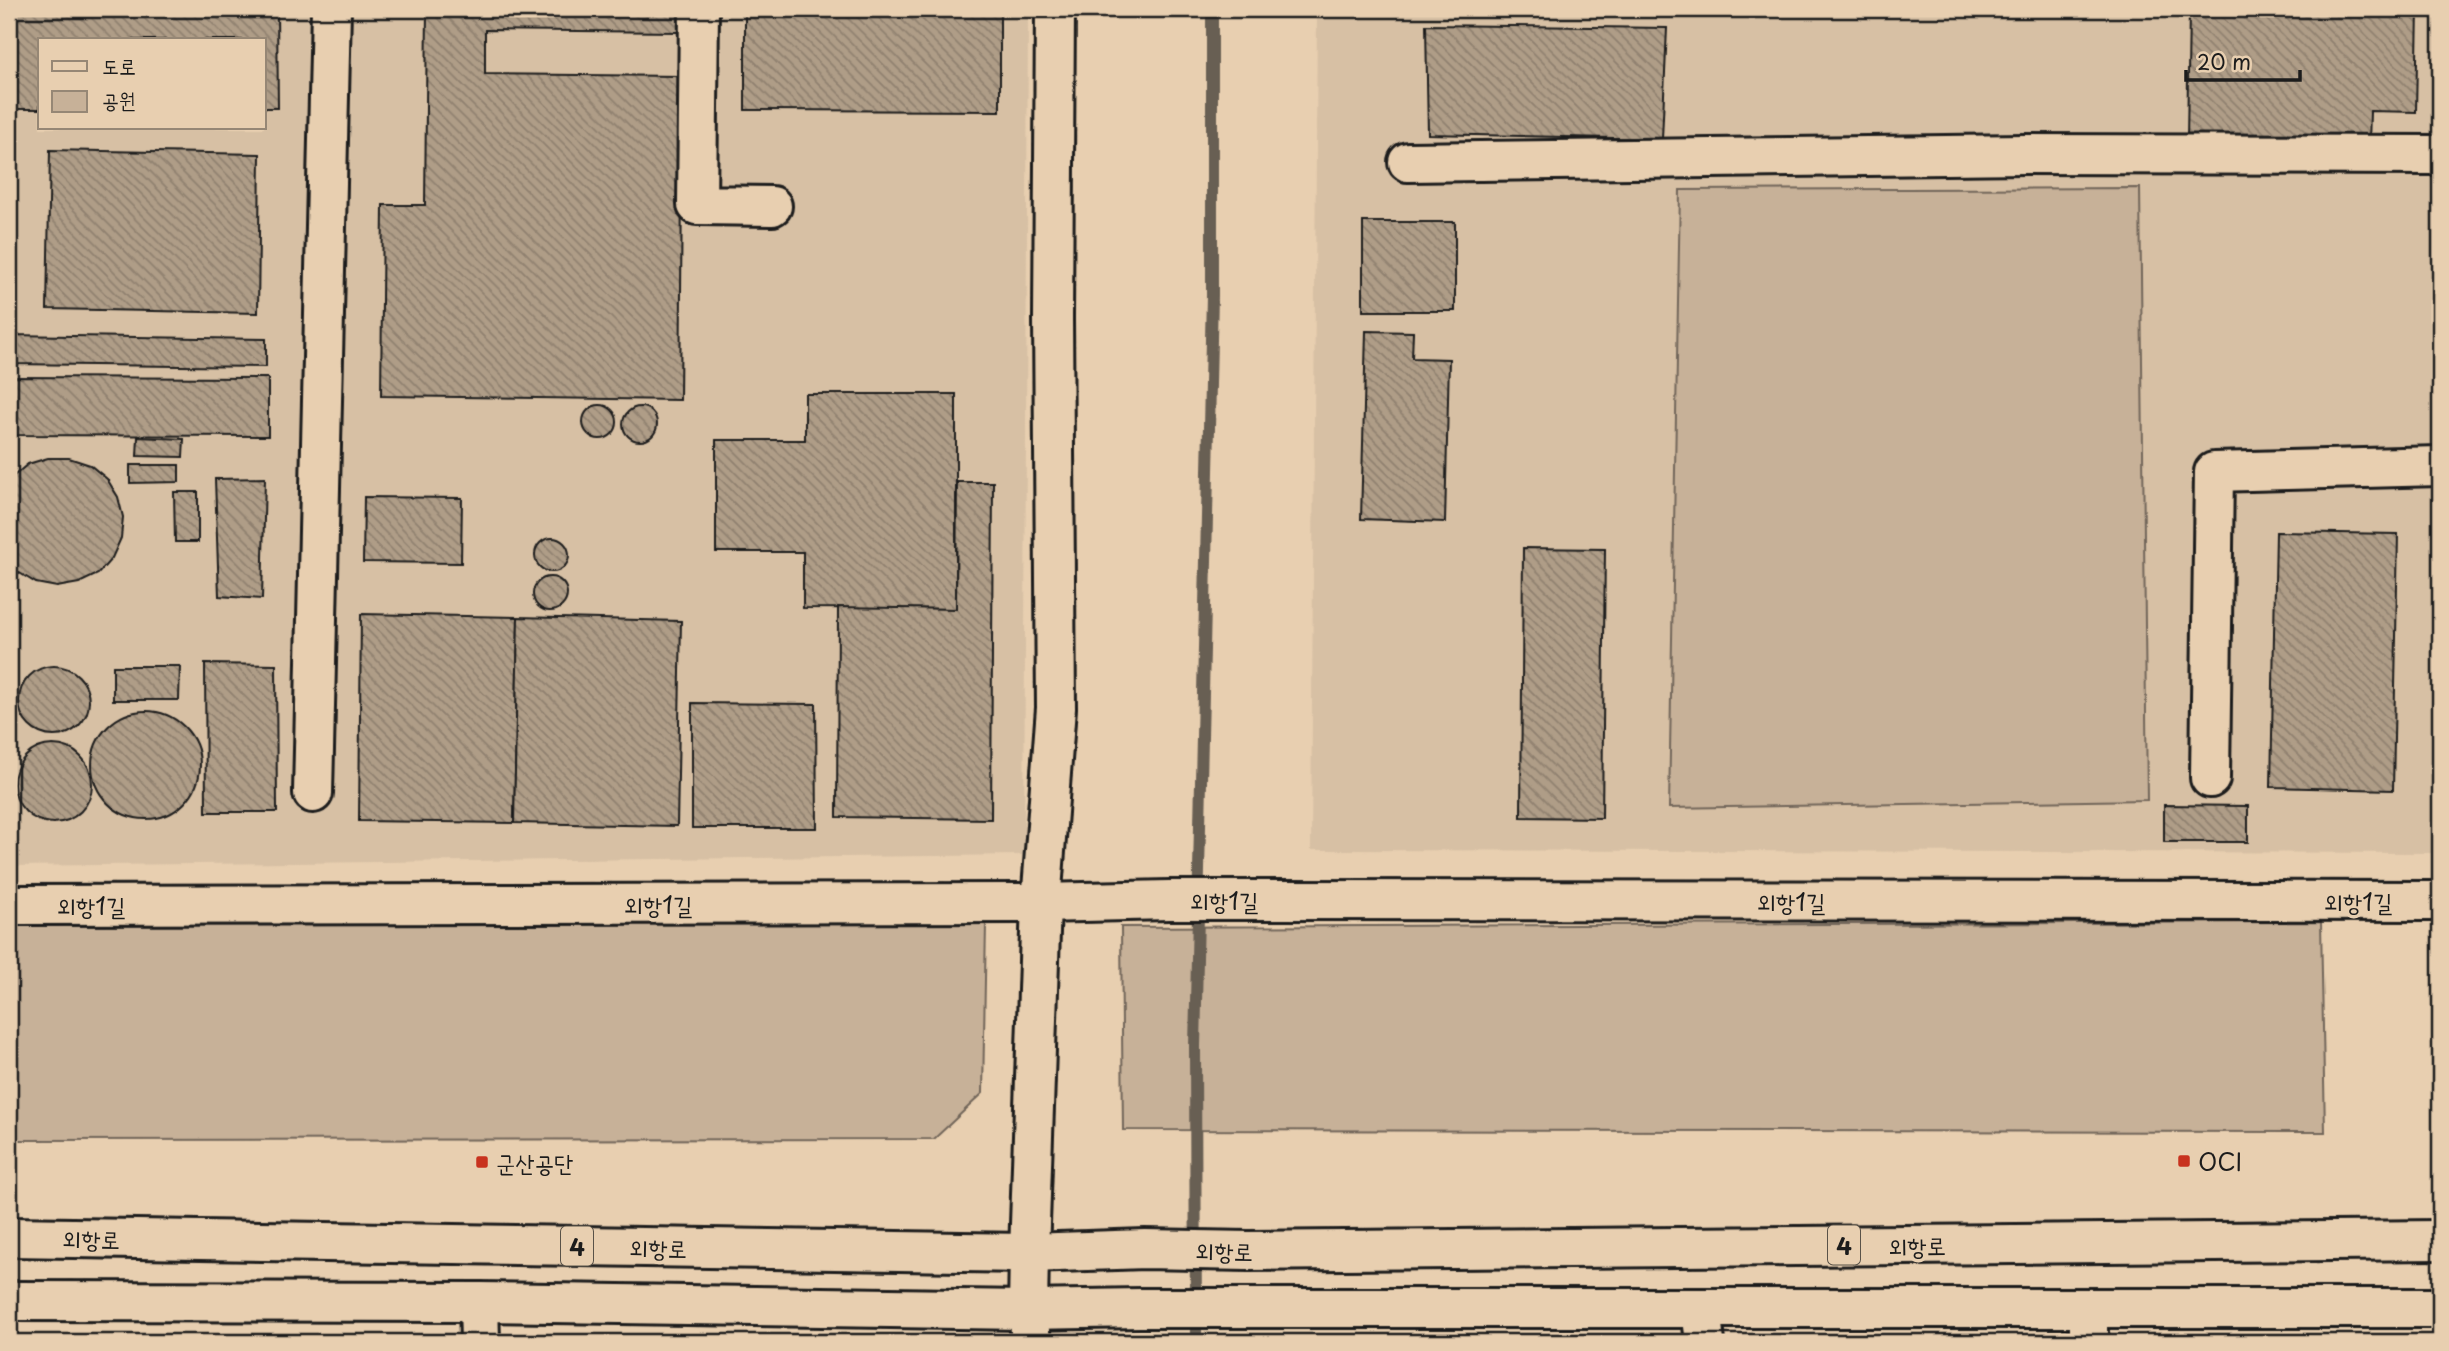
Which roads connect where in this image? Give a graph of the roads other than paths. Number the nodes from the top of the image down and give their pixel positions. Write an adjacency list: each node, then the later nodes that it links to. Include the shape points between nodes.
1 (331, 9): 9 (main road)
2 (699, 9): 6 (main road, via 697,205)
3 (1055, 9): 11 (main road, via 1056,708)
4 (2440, 155): 5 (main road, via 2024,154)
5 (1408, 162)
6 (772, 206)
7 (2440, 466): 8 (main road, via 2214,472)
8 (2210, 778)
9 (313, 793)
10 (2440, 901): 11 (main road, 외항1길)
11 (1041, 903): 12 (main road, 외항1길); 15 (main road)
12 (9, 905)
13 (9, 1237): 15 (main road, 외항로 / 4)
14 (2440, 1240): 15 (main road, 외항로 / 4)
15 (1029, 1253): 21 (main road)
16 (9, 1301): 17 (main road)
17 (479, 1303): 21 (main road); 22 (main road)
18 (2440, 1308): 20 (main road)
19 (1703, 1325): 20 (main road); 21 (main road, via 1140,1308)
20 (2089, 1325)
21 (1030, 1326)
22 (480, 1342)

